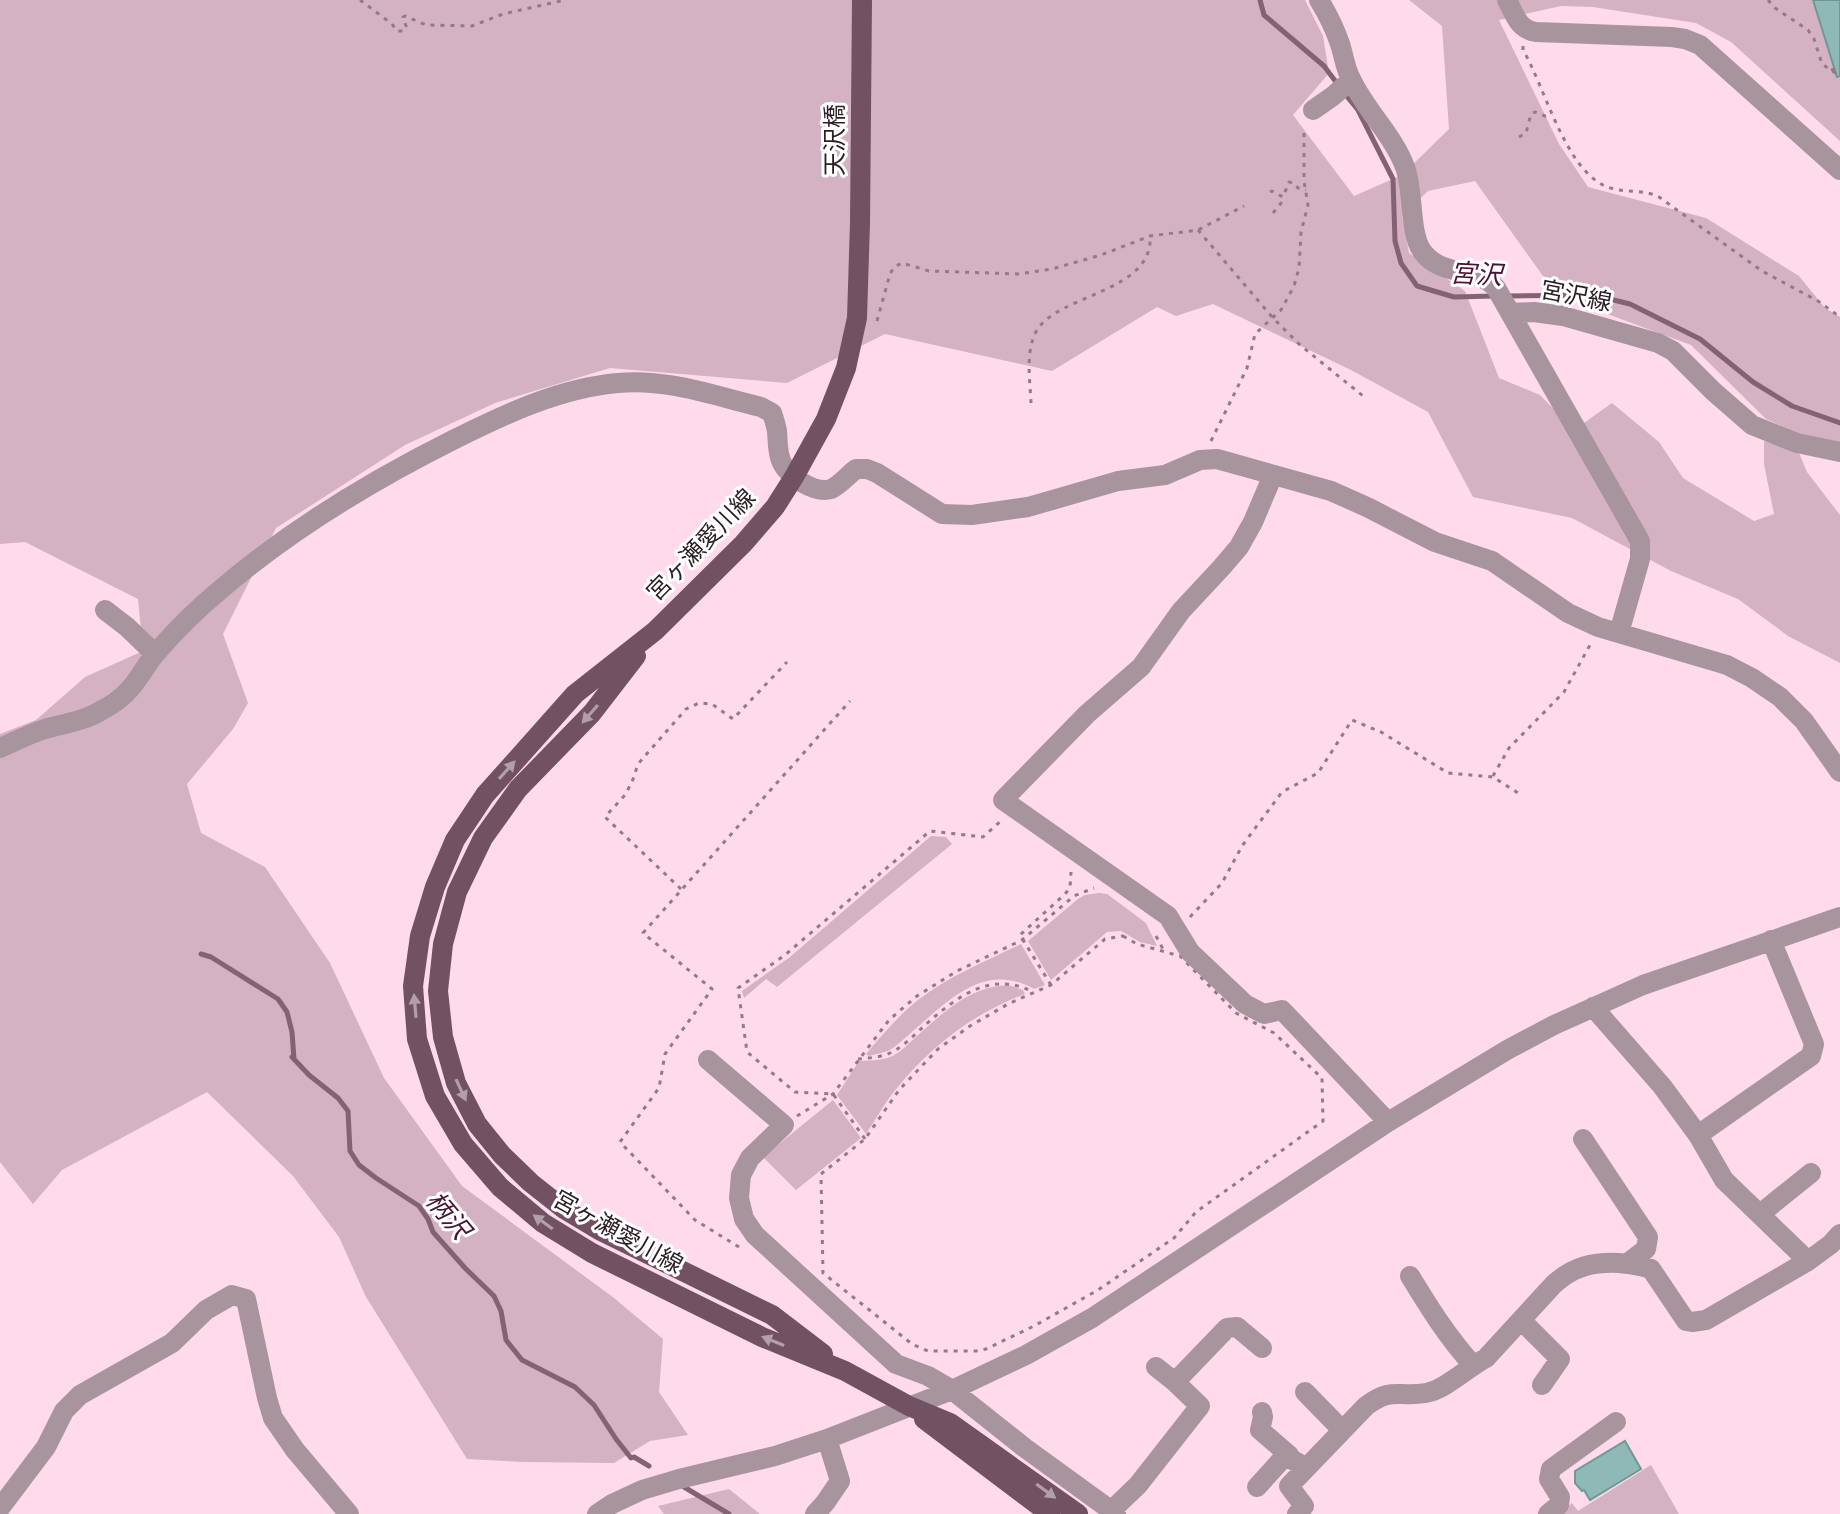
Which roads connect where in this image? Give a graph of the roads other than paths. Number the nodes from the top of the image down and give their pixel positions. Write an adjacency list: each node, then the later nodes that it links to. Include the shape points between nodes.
1 (862, 0): 7 (main road, 天沢橋)
2 (1319, 0): 4 (street, 宮沢線)
3 (1507, 0): 6 (street, via 1526,30 1672,37 1700,45)
4 (1351, 80): 5 (street); 8 (street, 宮沢線, via 1405,165 1419,246 1437,266 1489,280)
5 (1313, 110)
6 (1840, 170)
7 (860, 223): 11 (main road, 宮ヶ瀬愛川線, via 857,318 846,368)
8 (1510, 313): 9 (street, 宮沢線, via 1563,316 1658,343 1752,425 1797,443); 13 (street, via 1640,541 1640,559)
9 (1840, 452)
10 (1273, 475): 11 (street, via 1204,459 1165,475 972,515 942,514 867,469 856,469 826,490); 13 (street, via 1331,491 1435,542 1492,561 1568,613); 21 (street, via 1239,547 1181,611 1141,667 1003,800 1168,916 1190,952 1245,1004 1264,1014 1282,1010)
11 (794, 477): 14 (street, via 782,464 772,413 761,407 649,382 573,390 483,425 321,514 221,589); 38 (main road, 宮ヶ瀬愛川線, via 743,544 655,631 575,694 485,795 455,840 420,936 413,986 417,1039 435,1096 463,1144 500,1187 543,1223 592,1253)
12 (105, 610): 14 (street)
13 (1619, 633): 16 (street, via 1727,665 1752,678 1804,721)
14 (155, 654): 15 (street, via 127,693 100,712)
15 (0, 748)
16 (1840, 772)
17 (1840, 917): 18 (street)
18 (1771, 940): 19 (street); 22 (street, via 1814,1044 1811,1056 1770,1075)
19 (1593, 1007): 21 (street, via 1507,1050); 22 (street)
20 (708, 1060): 36 (street, via 784,1125 750,1158 741,1175 739,1198 755,1235 896,1364)
21 (1388, 1122): 36 (street, via 1092,1318)
22 (1698, 1135): 25 (street, via 1724,1180)
23 (1594, 1147): 28 (street, via 1641,1213 1646,1249)
24 (1811, 1173): 25 (street)
25 (1760, 1214): 27 (street)
26 (1840, 1234): 27 (street)
27 (1808, 1261): 28 (street, via 1706,1320 1692,1322 1686,1321 1651,1269)
28 (1628, 1263): 30 (street, via 1577,1267)
29 (1421, 1282): 32 (street)
30 (1521, 1320): 32 (street); 35 (street, via 1560,1359)
31 (1257, 1338): 34 (street, via 1237,1327 1227,1328)
32 (1473, 1365): 41 (street, via 1427,1393 1377,1398)
33 (1156, 1367): 34 (street)
34 (1175, 1382): 46 (street, via 1200,1406 1174,1453)
35 (1542, 1385)
36 (952, 1390): 38 (street); 46 (street)
37 (1305, 1392): 41 (street)
38 (909, 1406): 42 (street); 50 (main road, 宮ヶ瀬愛川線); 51 (main road, 宮ヶ瀬愛川線, one-way to 51, via 950,1423)
39 (1262, 1412): 43 (street, via 1260,1430)
40 (1616, 1422): 53 (street, via 1551,1469 1549,1479 1560,1497)
41 (1342, 1430): 43 (street)
42 (827, 1439): 48 (street, via 642,1490); 49 (street, via 840,1481)
43 (1297, 1461): 44 (street, via 1284,1457); 52 (street, via 1289,1486 1304,1506)
44 (1257, 1487)
45 (0, 1508): 47 (street, via 80,1395 172,1343 206,1310 232,1295 246,1299 273,1418)
46 (1114, 1512)
47 (349, 1514)
48 (597, 1514)
49 (815, 1514)
50 (1050, 1514)
51 (1078, 1514)
52 (1297, 1514)
53 (1548, 1514)

